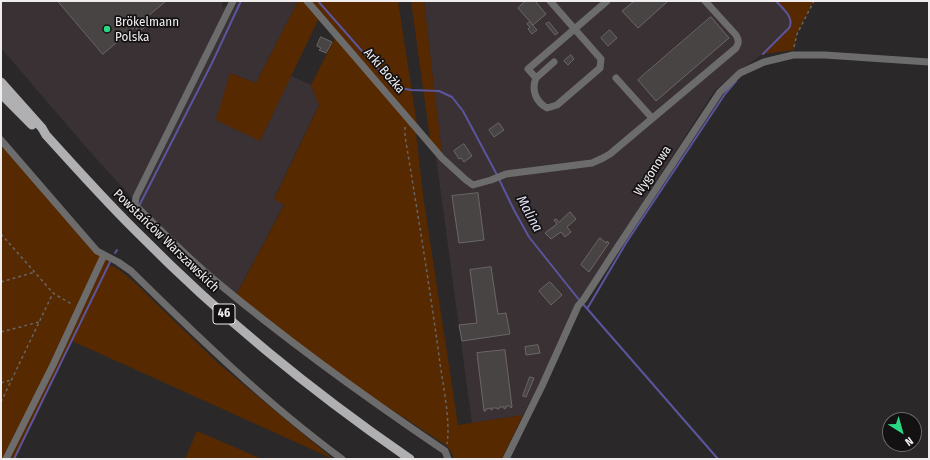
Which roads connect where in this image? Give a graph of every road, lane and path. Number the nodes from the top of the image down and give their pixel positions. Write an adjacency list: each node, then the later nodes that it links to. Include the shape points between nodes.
1 (233, 1): 30 (street, via 136,197 135,205 211,277 248,308 364,396)
2 (307, 1): 15 (street, Arki Bożka)
3 (550, 1): 7 (street)
4 (607, 1): 7 (street)
5 (705, 1): 16 (street, via 736,35 738,44)
6 (814, 1): 8 (path, via 797,34)
7 (574, 29): 11 (street, via 528,69); 11 (street, via 601,59 600,68 552,108 547,108 538,101 535,92)
8 (793, 55): 10 (street, Wygonowa); 35 (street, Wygonowa, via 764,62 740,73 720,92 578,306)
9 (554, 62): 11 (street)
10 (929, 62)
11 (536, 78)
12 (616, 78): 16 (street)
13 (1, 82): 17 (main road, Powstańców Warszawskich / 46)
14 (1, 94): 17 (main road, Powstańców Warszawskich / 46, via 38,132)
15 (404, 113): 16 (street, Arki Bożka, via 442,158 473,185 506,174 581,165 599,160 610,154); 30 (path, via 405,136 446,407 449,433)
16 (652, 118)
17 (46, 135): 33 (main road, Powstańców Warszawskich / 46, via 141,237 229,319 298,378)
18 (1, 140): 20 (street, via 91,244)
19 (1, 234): 21 (path)
20 (104, 255): 24 (street); 32 (street, via 131,271 226,363)
21 (35, 272): 22 (path); 23 (path)
22 (1, 282)
23 (53, 293): 24 (path); 25 (path)
24 (80, 309): 31 (street)
25 (39, 322): 26 (path); 27 (path)
26 (1, 332)
27 (12, 380): 28 (path); 29 (path)
28 (1, 383)
29 (1, 402)
30 (445, 452): 34 (street)
31 (6, 459)
32 (342, 459)
33 (410, 459)
34 (448, 459)
35 (506, 459)

